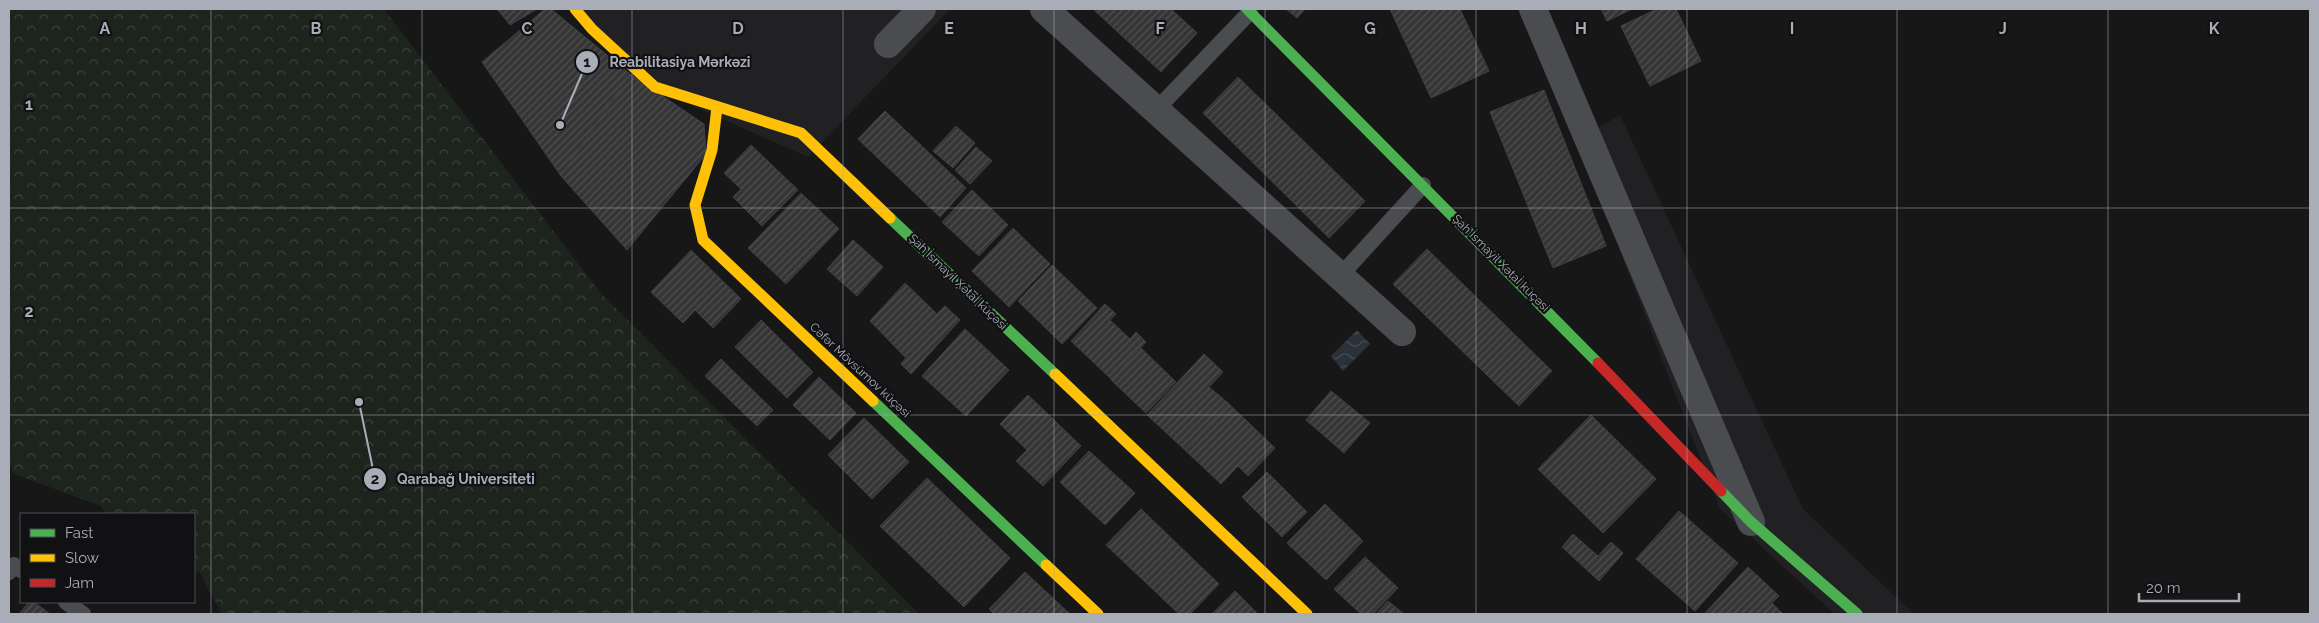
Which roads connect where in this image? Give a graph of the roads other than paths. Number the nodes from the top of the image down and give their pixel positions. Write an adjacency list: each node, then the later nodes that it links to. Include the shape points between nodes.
1 (575, 9): 7 (street, Şah İsmayil Xətaİ küçəsi, via 655,87)
2 (922, 9): 6 (street)
3 (1044, 9): 8 (street)
4 (1534, 9): 12 (street, Şah İsmayil Xətaİ küçəsi)
5 (1249, 11): 8 (lane); 9 (street, Şah İsmayil Xətaİ küçəsi)
6 (888, 44)
7 (717, 107): 17 (street, Cəfər Mövsümov küçəsi, via 712,150 695,205 703,240); 18 (street, Şah İsmayil Xətaİ küçəsi, via 801,133)
8 (1156, 110): 10 (street)
9 (1424, 185): 10 (lane); 12 (street, Şah İsmayil Xətaİ küçəsi)
10 (1340, 276): 11 (street)
11 (1402, 332)
12 (1752, 522): 19 (street, Şah İsmayil Xətaİ küçəsi)
13 (20, 569): 14 (lane, via 14,565)
14 (9, 572)
15 (67, 603): 16 (lane)
16 (83, 614)
17 (1098, 614)
18 (1307, 614)
19 (1857, 614)

